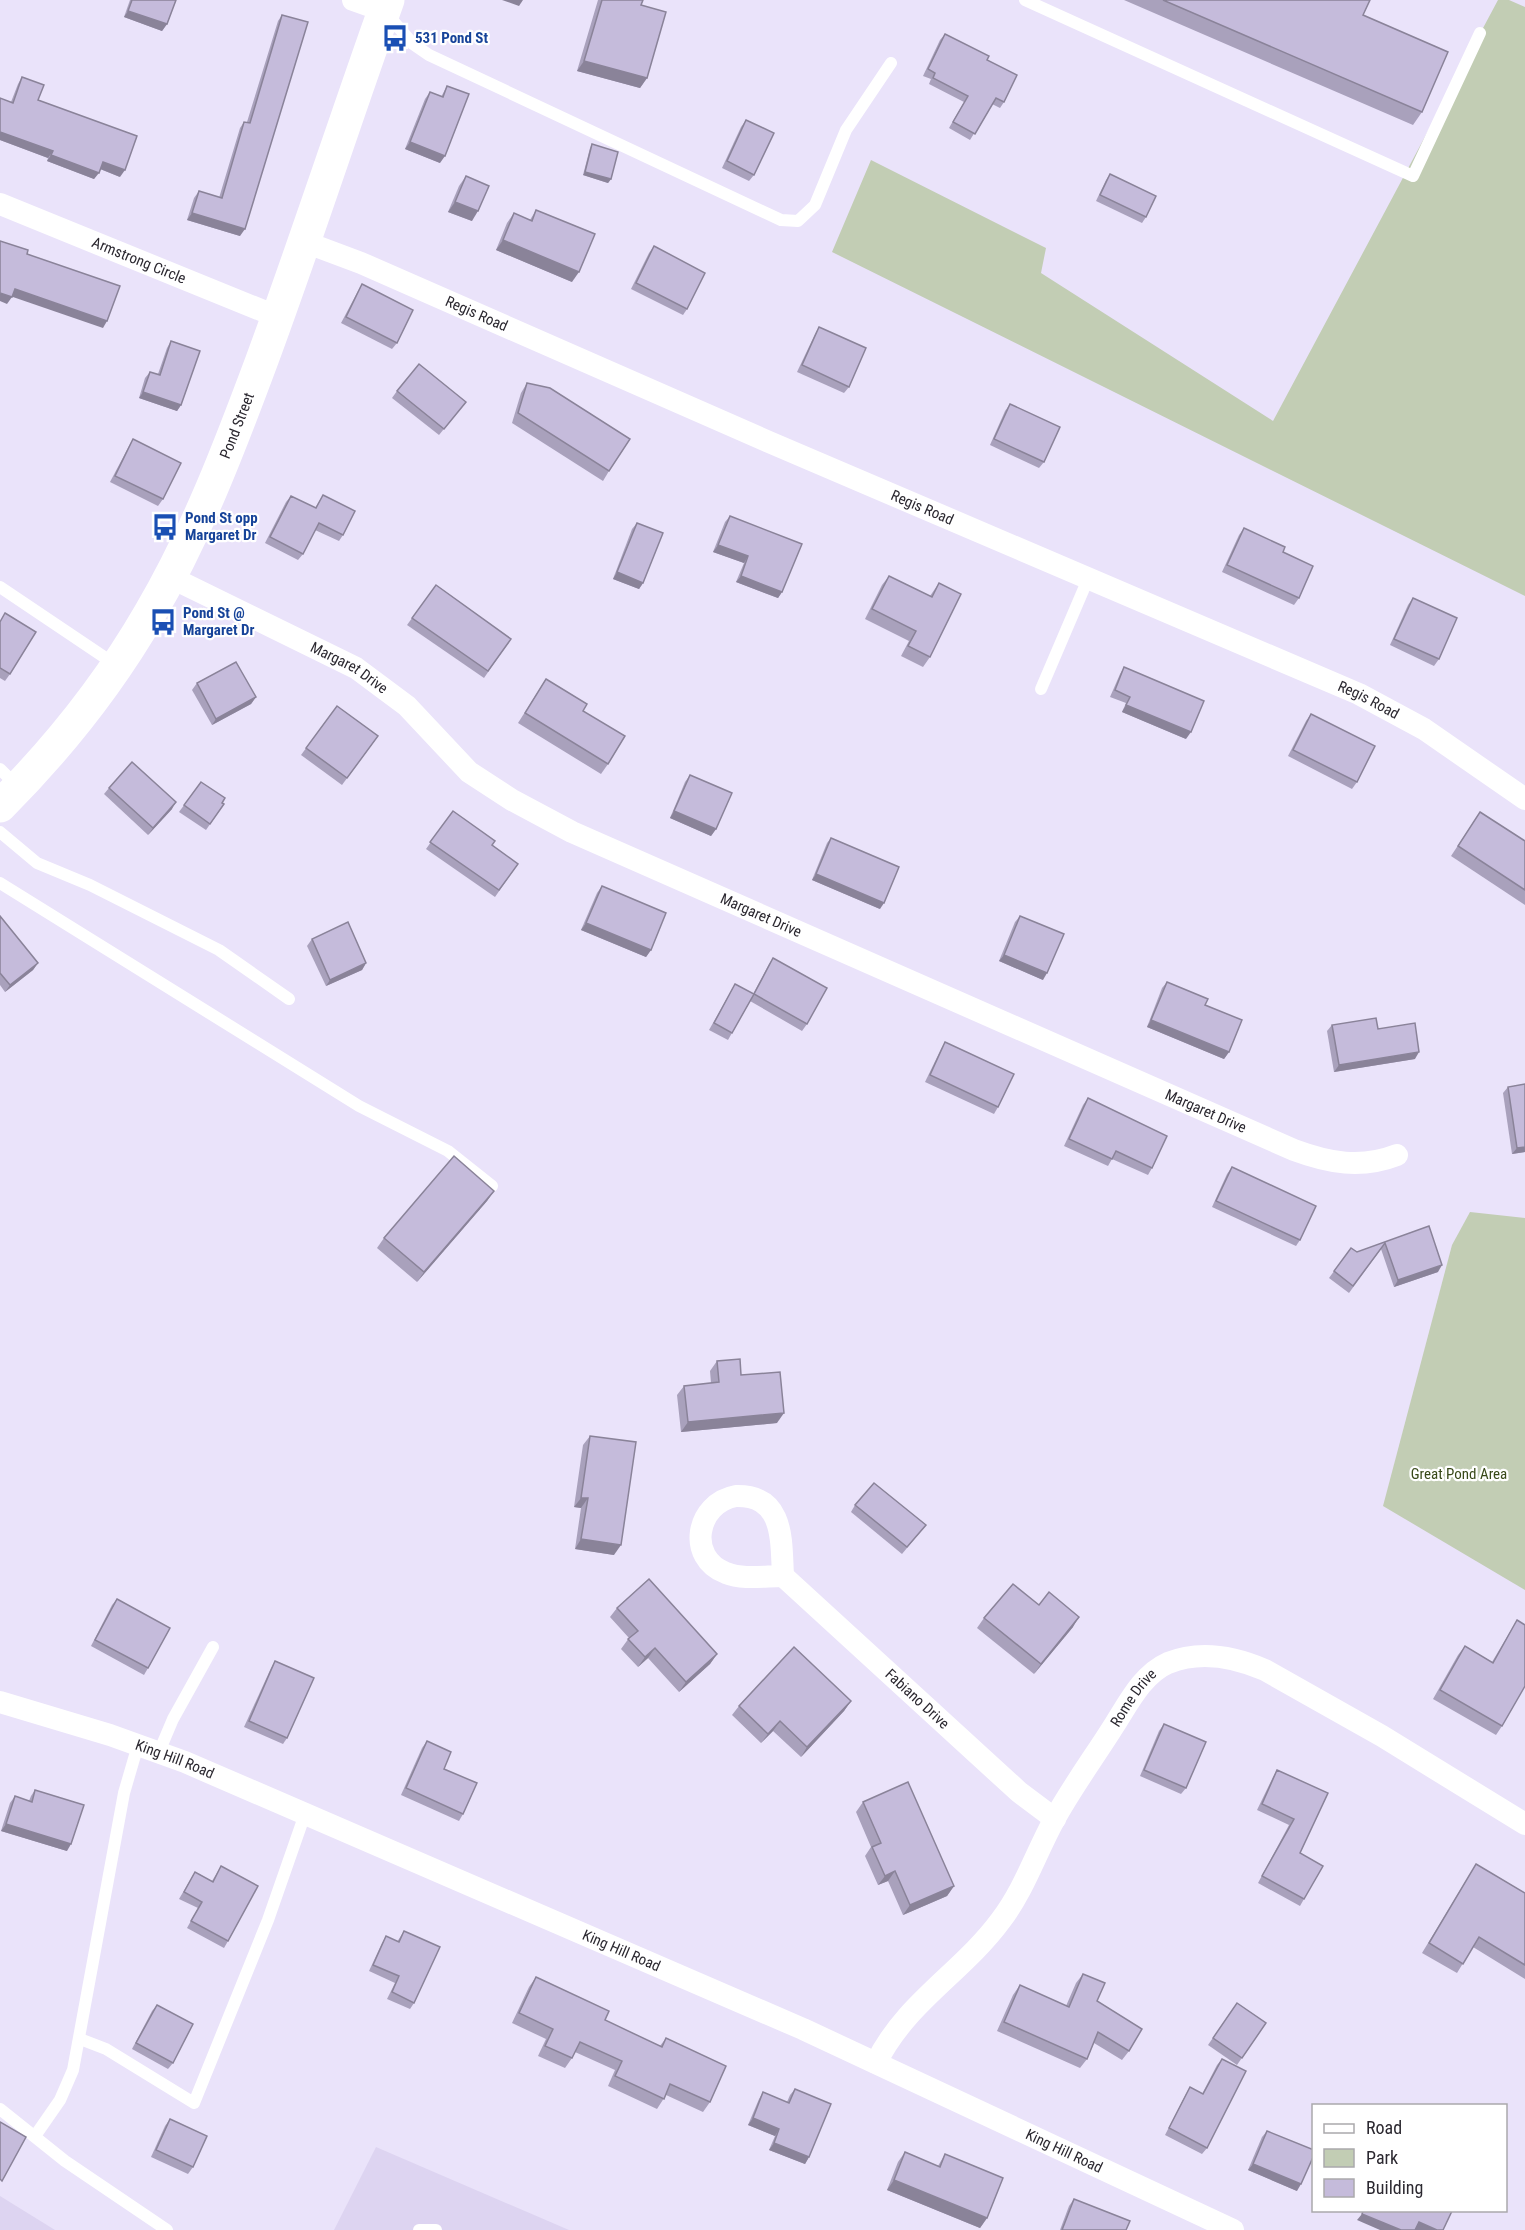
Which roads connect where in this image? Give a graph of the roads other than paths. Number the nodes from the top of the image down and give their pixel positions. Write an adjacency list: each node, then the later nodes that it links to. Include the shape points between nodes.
1 (353, 0): 3 (street)
2 (1025, 0): 4 (lane, via 1413,176)
3 (386, 5): 5 (lane, via 412,44 429,55 781,220 798,221 815,205 846,130); 7 (main road, Pond Street)
4 (1480, 33)
5 (891, 63)
6 (0, 204): 8 (street, Armstrong Circle)
7 (305, 242): 8 (main road, Pond Street); 10 (street, Regis Road)
8 (278, 317): 9 (main road, Pond Street, via 225,457)
9 (170, 577): 12 (main road, Pond Street); 19 (street, Margaret Drive, via 356,668 407,706 469,772 572,832 1294,1150 1346,1163 1380,1161)
10 (1088, 579): 13 (lane); 15 (street, Regis Road, via 1381,705 1424,729)
11 (0, 587): 12 (lane)
12 (117, 666): 14 (main road, Pond Street, via 78,719)
13 (1041, 689)
14 (6, 787)
15 (1525, 799)
16 (0, 832): 18 (lane, via 37,863 90,885 219,951)
17 (0, 883): 20 (lane, via 360,1106 448,1151)
18 (289, 999)
19 (1396, 1155)
20 (492, 1186)
21 (783, 1576): 26 (street, Fabiano Drive, via 1019,1792)
22 (213, 1647): 24 (lane, via 173,1719)
23 (0, 1702): 24 (street, King Hill Road)
24 (149, 1748): 25 (street, King Hill Road); 28 (lane, via 124,1793)
25 (305, 1814): 28 (lane, via 268,1920 194,2103 106,2049); 29 (street, King Hill Road)
26 (1055, 1818): 27 (street, Rome Drive, via 1143,1683 1166,1664 1197,1657 1231,1659 1265,1670); 29 (street, Rome Drive, via 1019,1893 1000,1922 908,2014 888,2039)
27 (1525, 1824)
28 (80, 2039): 31 (lane, via 67,2085)
29 (876, 2063): 35 (street, King Hill Road)
30 (0, 2109): 31 (lane)
31 (35, 2136): 32 (lane)
32 (167, 2230)
33 (420, 2230): 34 (lane)
34 (436, 2230)
35 (1233, 2230)

